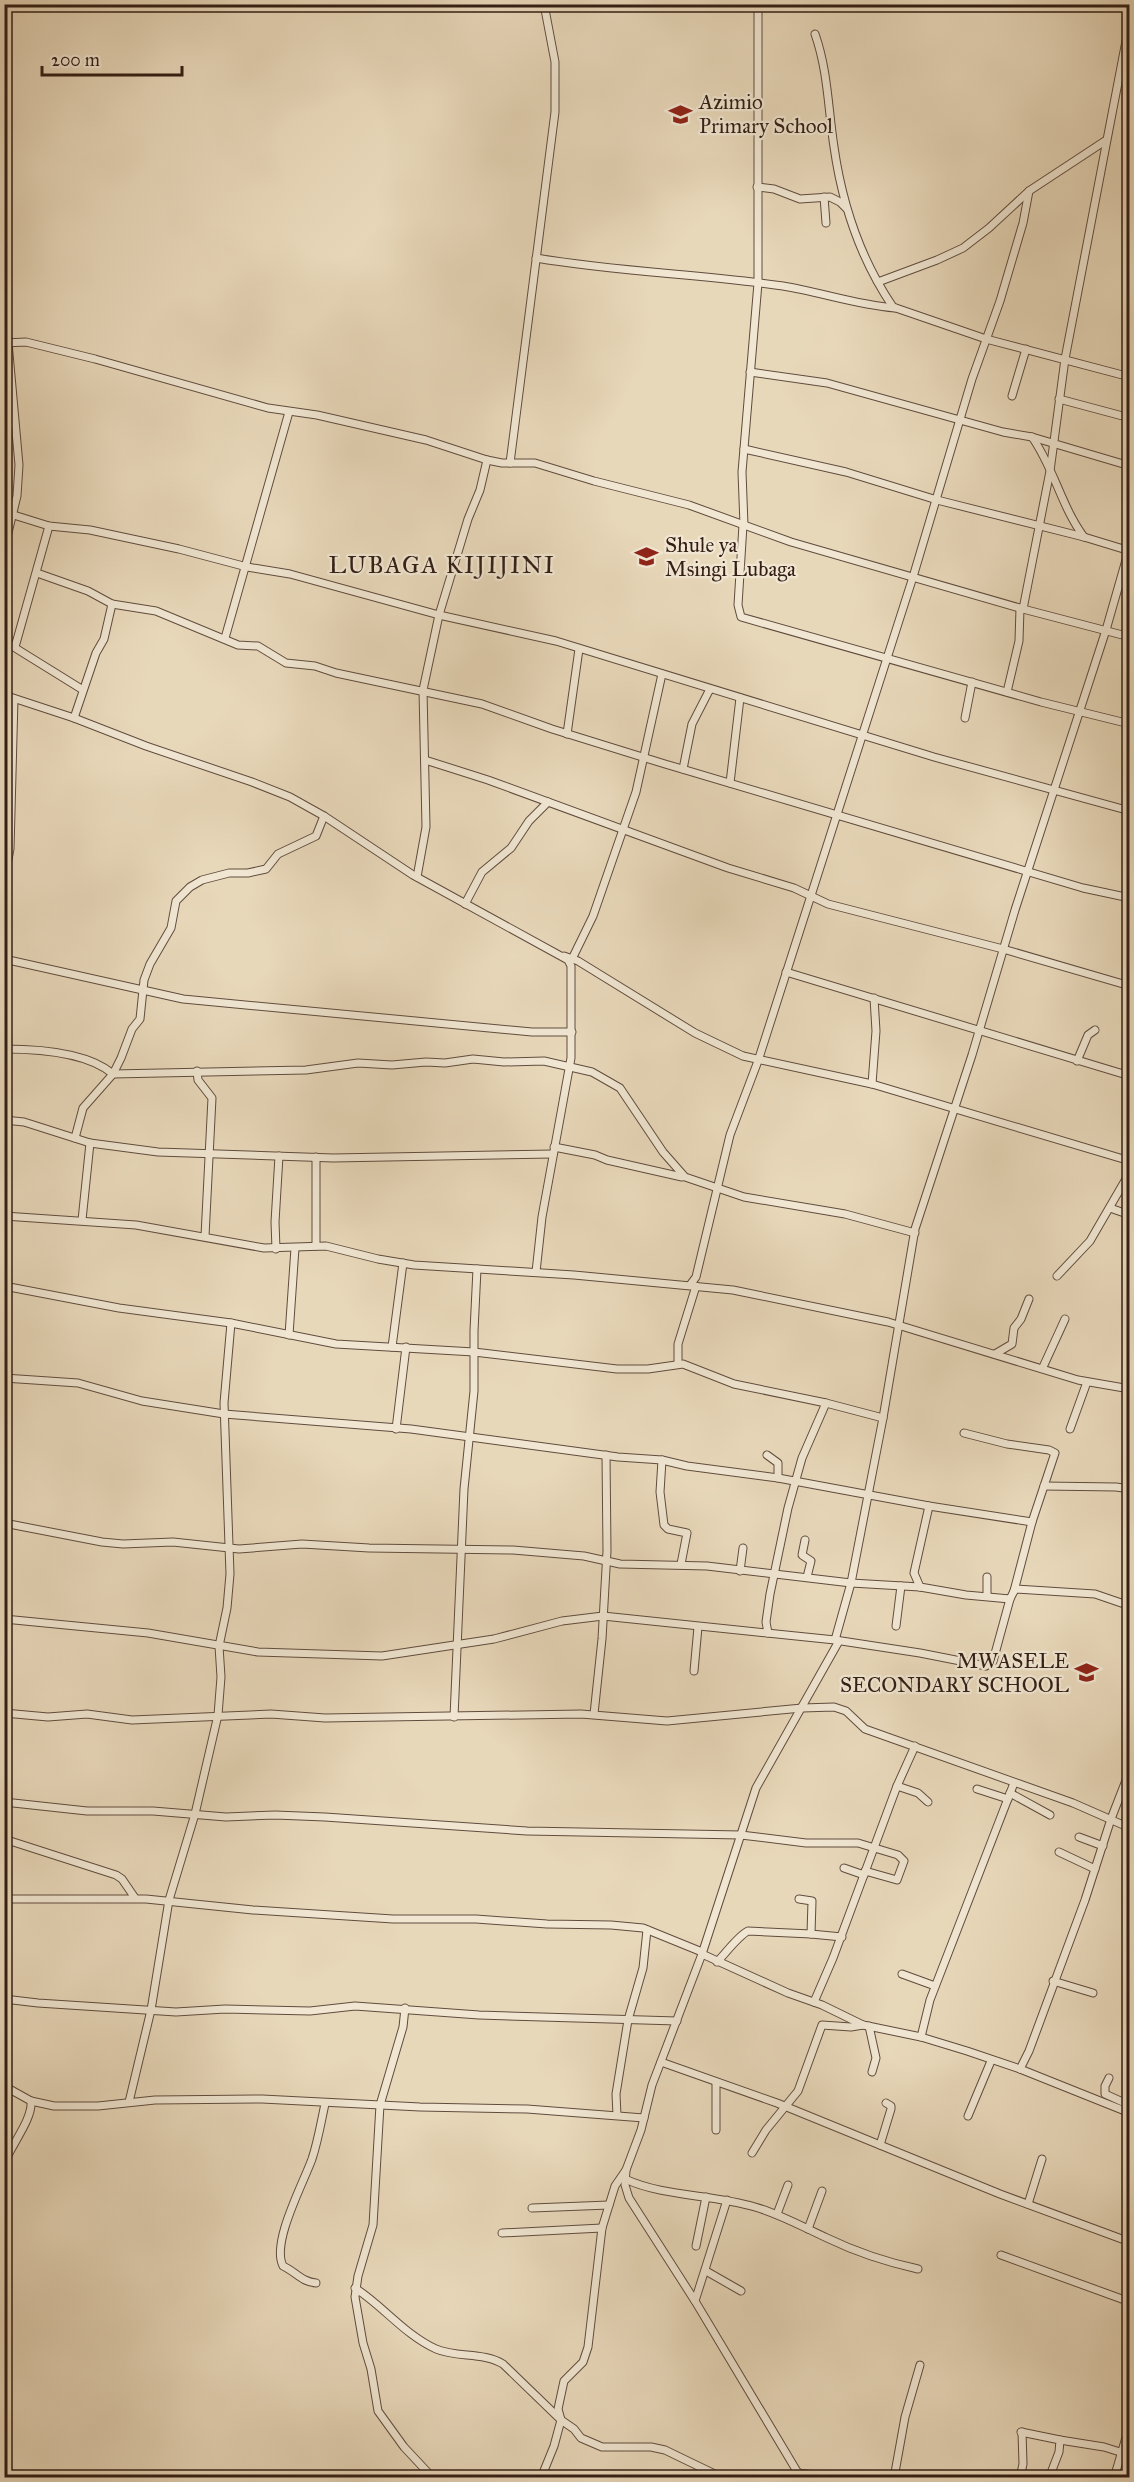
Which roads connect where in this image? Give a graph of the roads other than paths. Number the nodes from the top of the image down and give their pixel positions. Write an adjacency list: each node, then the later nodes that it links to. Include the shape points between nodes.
1 (544, 4): 11 (street, via 555,62 556,97)
2 (758, 4): 6 (street)
3 (1130, 20): 5 (street)
4 (815, 33): 9 (street, via 827,75 836,158)
5 (1105, 141): 7 (street); 19 (street)
6 (757, 187): 8 (street, via 800,199); 13 (street)
7 (1029, 191): 12 (street, via 963,248); 16 (street, via 1023,223)
8 (824, 197): 9 (street, via 836,199); 10 (street)
9 (849, 213): 12 (street)
10 (826, 223)
11 (536, 258): 13 (street); 33 (street)
12 (878, 282): 15 (street)
13 (758, 283): 15 (street); 20 (street)
14 (4, 298): 17 (street)
15 (896, 308): 16 (street)
16 (986, 339): 18 (street); 26 (street)
17 (6, 343): 24 (street, via 35,345); 28 (street)
18 (1026, 349): 19 (street); 22 (street)
19 (1065, 359): 21 (street); 23 (street)
20 (750, 372): 26 (street, via 827,383); 31 (street)
21 (1130, 377)
22 (1012, 396)
23 (1059, 399): 25 (street); 30 (street)
24 (289, 412): 32 (street, via 426,440); 45 (street)
25 (1130, 418)
26 (959, 419): 29 (street); 36 (street)
27 (4, 422): 28 (street)
28 (14, 423): 38 (street, via 19,465)
29 (1032, 437): 30 (street); 35 (street)
30 (1053, 444): 34 (street); 35 (street)
31 (744, 449): 36 (street, via 846,472); 39 (street)
32 (487, 460): 33 (street); 50 (street)
33 (510, 464): 39 (street, via 535,463 689,505)
34 (1130, 466)
35 (1050, 471): 41 (street); 42 (street)
36 (937, 500): 41 (street); 47 (street)
37 (4, 512): 38 (street)
38 (13, 515): 40 (street); 43 (street)
39 (744, 525): 47 (street); 57 (street, via 740,616)
40 (49, 526): 45 (street, via 90,530); 46 (street)
41 (1038, 527): 42 (street); 49 (street)
42 (1084, 537): 44 (street)
43 (4, 549)
44 (1129, 549): 51 (street)
45 (247, 567): 50 (street, via 290,574); 53 (street)
46 (37, 573): 48 (street); 55 (street)
47 (913, 577): 49 (street); 57 (street)
48 (112, 604): 53 (street, via 156,611); 61 (street, via 104,639)
49 (1022, 609): 51 (street); 63 (street)
50 (439, 615): 56 (street); 62 (street)
51 (1106, 630): 52 (street); 67 (street)
52 (1130, 637)
53 (225, 638): 62 (street, via 238,645 258,646 286,663)
54 (4, 641): 55 (street)
55 (15, 647): 61 (street)
56 (579, 648): 58 (street); 71 (street)
57 (886, 658): 59 (street); 72 (street)
58 (662, 674): 60 (street); 73 (street)
59 (972, 682): 63 (street); 69 (street)
60 (710, 689): 65 (street); 75 (street, via 692,724)
61 (83, 690): 68 (street)
62 (423, 690): 71 (street, via 482,704); 74 (street)
63 (1007, 692): 67 (street)
64 (4, 695): 66 (street)
65 (740, 698): 72 (street); 76 (street)
66 (14, 699): 68 (street); 85 (street, via 10,856)
67 (1080, 710): 70 (street); 77 (street)
68 (74, 718): 81 (street, via 278,792)
69 (965, 718)
70 (1130, 724)
71 (567, 734): 73 (street)
72 (861, 734): 77 (street); 80 (street)
73 (644, 758): 75 (street); 82 (street)
74 (425, 760): 78 (street); 84 (street, via 426,827)
75 (683, 769): 76 (street)
76 (730, 783): 80 (street)
77 (1055, 790): 79 (street); 83 (street)
78 (548, 802): 82 (street); 88 (street, via 511,848 482,872)
79 (1130, 812)
80 (836, 813): 83 (street); 86 (street)
81 (324, 816): 84 (street); 95 (street, via 316,836 278,854 266,869 229,873 190,886 174,906 171,928 150,964)
82 (622, 829): 86 (street, via 794,888); 91 (street, via 593,916)
83 (1028, 870): 87 (street); 89 (street)
84 (417, 877): 88 (street)
85 (4, 881)
86 (811, 898): 89 (street); 93 (street)
87 (1130, 898)
88 (465, 904): 90 (street)
89 (1002, 949): 94 (street); 97 (street)
90 (563, 956): 91 (street); 99 (street, via 571,966)
91 (572, 958): 101 (street, via 695,1033)
92 (4, 959): 95 (street)
93 (786, 972): 96 (street); 101 (street)
94 (1130, 986)
95 (141, 990): 99 (street, via 246,1006 532,1032); 105 (street, via 140,1019)
96 (874, 998): 97 (street); 107 (street)
97 (979, 1029): 102 (street); 108 (street)
98 (1095, 1030): 102 (street, via 1087,1037)
99 (572, 1032): 103 (street)
100 (4, 1049): 105 (street, via 59,1053 96,1064)
101 (758, 1061): 107 (street); 119 (street, via 730,1135)
102 (1077, 1061): 106 (street)
103 (569, 1066): 104 (street, via 544,1060 473,1059 445,1063 358,1063 306,1070); 112 (street); 118 (street, via 592,1072 621,1088 663,1152)
104 (197, 1071): 105 (street); 113 (street, via 198,1080 212,1098)
105 (113, 1074): 110 (street, via 83,1108)
106 (1130, 1076)
107 (872, 1084): 108 (street)
108 (953, 1109): 116 (street); 124 (street)
109 (4, 1120): 110 (street)
110 (75, 1138): 111 (street)
111 (90, 1143): 113 (street); 123 (street)
112 (553, 1151): 115 (street); 118 (street, via 596,1155); 131 (street)
113 (210, 1153): 114 (street); 125 (street)
114 (279, 1156): 115 (street); 128 (street)
115 (316, 1157): 126 (street)
116 (1130, 1161)
117 (1130, 1172): 120 (street)
118 (685, 1177): 119 (street)
119 (719, 1189): 124 (street); 134 (street)
120 (1110, 1208): 121 (street); 132 (street, via 1090,1241)
121 (1130, 1215)
122 (4, 1216): 123 (street)
123 (82, 1220): 125 (street)
124 (915, 1233): 138 (street)
125 (205, 1236): 128 (street)
126 (316, 1246): 127 (street); 129 (street)
127 (295, 1248): 128 (street); 139 (street)
128 (276, 1249)
129 (403, 1263): 130 (street); 140 (street)
130 (477, 1269): 131 (street); 142 (street)
131 (536, 1272): 134 (street)
132 (1057, 1276)
133 (4, 1286): 137 (street, via 119,1308)
134 (696, 1286): 138 (street, via 790,1300); 144 (street, via 678,1344)
135 (1029, 1299): 143 (street, via 1014,1328 1012,1344)
136 (1065, 1319): 145 (street)
137 (231, 1323): 139 (street); 150 (street)
138 (899, 1325): 143 (street); 151 (street)
139 (289, 1335): 140 (street, via 336,1344)
140 (392, 1347): 141 (street)
141 (406, 1347): 142 (street); 152 (street)
142 (474, 1352): 144 (street, via 616,1369); 155 (street)
143 (995, 1354): 145 (street)
144 (678, 1364): 149 (street, via 734,1384)
145 (1043, 1367): 147 (street)
146 (4, 1378): 150 (street, via 78,1383 142,1401)
147 (1087, 1382): 148 (street); 153 (street)
148 (1130, 1389)
149 (826, 1403): 151 (street); 160 (street, via 806,1445)
150 (224, 1414): 152 (street); 168 (street)
151 (883, 1418): 163 (street)
152 (396, 1429): 155 (street)
153 (1070, 1429)
154 (964, 1433): 161 (street, via 1054,1451)
155 (471, 1437): 156 (street); 169 (street)
156 (606, 1455): 158 (street); 171 (street)
157 (766, 1455): 159 (street, via 778,1463)
158 (662, 1460): 159 (street); 172 (street, via 664,1526 687,1533)
159 (778, 1478): 160 (street)
160 (796, 1482): 163 (street); 174 (street)
161 (1044, 1486): 162 (street); 165 (street)
162 (1130, 1489)
163 (867, 1495): 164 (street); 177 (street)
164 (929, 1506): 165 (street); 179 (street, via 914,1573)
165 (1032, 1522): 180 (street)
166 (4, 1523): 168 (street, via 102,1542 173,1542)
167 (805, 1540): 175 (street, via 802,1555 811,1560)
168 (231, 1548): 169 (street, via 302,1544); 191 (street, via 228,1598)
169 (461, 1548): 171 (street, via 584,1556); 190 (street)
170 (743, 1548): 173 (street)
171 (606, 1562): 172 (street); 184 (street)
172 (681, 1564): 173 (street)
173 (740, 1571): 174 (street)
174 (774, 1574): 175 (street); 188 (street, via 766,1622)
175 (807, 1577): 177 (street)
176 (987, 1577): 181 (street)
177 (851, 1583): 178 (street); 189 (street)
178 (901, 1586): 179 (street); 186 (street)
179 (920, 1587): 181 (street)
180 (1014, 1591): 182 (street); 183 (street, via 1095,1594)
181 (987, 1596): 182 (street)
182 (1010, 1599): 189 (street, via 998,1649 989,1666)
183 (1130, 1606)
184 (603, 1616): 187 (street); 190 (street); 195 (street)
185 (4, 1619): 191 (street, via 148,1633)
186 (896, 1626)
187 (698, 1627): 188 (street); 192 (street)
188 (768, 1633): 189 (street)
189 (837, 1641): 193 (street)
190 (458, 1644): 191 (street, via 382,1656 258,1652); 197 (street)
191 (219, 1646): 196 (street)
192 (694, 1671)
193 (802, 1708): 195 (street, via 668,1721); 198 (street, via 840,1708 865,1730); 210 (street, via 756,1788)
194 (4, 1713): 196 (street, via 48,1717 87,1714 132,1720)
195 (594, 1714): 197 (street)
196 (218, 1716): 197 (street); 206 (street)
197 (454, 1717)
198 (915, 1746): 200 (street); 201 (street)
199 (1130, 1770): 208 (street)
200 (1014, 1783): 203 (street); 208 (street)
201 (897, 1786): 205 (street, via 918,1793); 213 (street)
202 (976, 1789): 203 (street)
203 (1009, 1796): 207 (street); 230 (street)
204 (4, 1802): 206 (street, via 87,1811)
205 (928, 1802)
206 (195, 1814): 210 (street, via 408,1821 527,1831); 222 (street)
207 (1050, 1815)
208 (1111, 1819): 209 (street); 214 (street)
209 (1130, 1828)
210 (741, 1835): 213 (street); 226 (street)
211 (1079, 1837): 214 (street)
212 (4, 1839): 219 (street, via 116,1875)
213 (875, 1846): 218 (street); 218 (street, via 902,1858 901,1874 896,1880)
214 (1103, 1846): 217 (street)
215 (1059, 1851): 217 (street)
216 (844, 1869): 218 (street)
217 (1095, 1869): 229 (street)
218 (865, 1873): 225 (street)
219 (135, 1898): 220 (street); 222 (street)
220 (4, 1899)
221 (799, 1899): 224 (street, via 812,1901)
222 (169, 1900): 223 (street, via 393,1919 476,1919); 235 (street)
223 (647, 1930): 226 (street); 236 (street, via 643,1968)
224 (811, 1934): 225 (street); 227 (street, via 748,1931)
225 (842, 1937): 233 (street)
226 (702, 1953): 227 (street); 237 (street)
227 (717, 1962): 233 (street)
228 (902, 1974): 230 (street)
229 (1053, 1981): 231 (street); 242 (street)
230 (935, 1986): 239 (street)
231 (1094, 1993)
232 (4, 1999): 235 (street)
233 (814, 2002): 238 (street)
234 (405, 2008): 235 (street); 236 (street); 252 (street)
235 (151, 2010): 249 (street)
236 (628, 2020): 237 (street); 255 (street, via 616,2094)
237 (677, 2021): 240 (street)
238 (866, 2026): 239 (street); 243 (street, via 876,2055); 253 (street, via 822,2025 798,2091)
239 (921, 2037): 241 (street)
240 (661, 2061): 245 (street); 257 (street)
241 (992, 2061): 242 (street); 256 (street)
242 (1020, 2069): 254 (street)
243 (872, 2072)
244 (1109, 2078): 254 (street, via 1105,2094)
245 (716, 2082): 253 (street); 258 (street)
246 (4, 2086): 248 (street)
247 (1130, 2091): 254 (street)
248 (31, 2101): 249 (street, via 75,2107); 262 (street, via 32,2113)
249 (129, 2102): 251 (street, via 262,2099)
250 (886, 2103): 259 (street, via 891,2109)
251 (325, 2104): 252 (street); 281 (street, via 312,2157 279,2255 283,2266 304,2281)
252 (380, 2105): 255 (street); 282 (street, via 373,2225)
253 (785, 2107): 259 (street); 260 (street)
254 (1126, 2109)
255 (617, 2115): 257 (street)
256 (968, 2116)
257 (644, 2118): 263 (street)
258 (716, 2130)
259 (880, 2145): 269 (street)
260 (752, 2153)
261 (1041, 2159): 269 (street)
262 (4, 2164)
263 (626, 2170): 264 (street); 270 (street)
264 (625, 2179): 267 (street, via 655,2191); 284 (street, via 629,2198)
265 (788, 2185): 272 (street)
266 (822, 2191): 274 (street)
267 (706, 2197): 268 (street); 277 (street)
268 (727, 2200): 272 (street); 280 (street)
269 (1028, 2204): 276 (street)
270 (609, 2205): 271 (street); 273 (street)
271 (532, 2208)
272 (777, 2214): 274 (street)
273 (602, 2228): 275 (street); 287 (street, via 588,2347 583,2362 564,2381 558,2409)
274 (808, 2229): 279 (street, via 862,2253)
275 (502, 2233)
276 (1130, 2242)
277 (696, 2246)
278 (1001, 2256): 285 (street)
279 (918, 2269)
280 (706, 2271): 283 (street); 284 (street)
281 (316, 2283)
282 (355, 2288): 287 (street, via 434,2348 503,2364); 293 (street, via 378,2411)
283 (741, 2291)
284 (695, 2301): 291 (street)
285 (1130, 2302)
286 (920, 2365): 297 (street)
287 (561, 2420): 294 (street); 295 (street, via 581,2438 596,2445 665,2450)
288 (1129, 2425): 290 (street)
289 (1060, 2440): 290 (street); 292 (street, via 1021,2432); 299 (street)
290 (1120, 2452): 300 (street)
291 (800, 2475): 296 (street)
292 (1021, 2475): 298 (street)
293 (433, 2478)
294 (541, 2478)
295 (723, 2478)
296 (838, 2478)
297 (894, 2478)
298 (1034, 2478)
299 (1049, 2478)
300 (1114, 2478)

